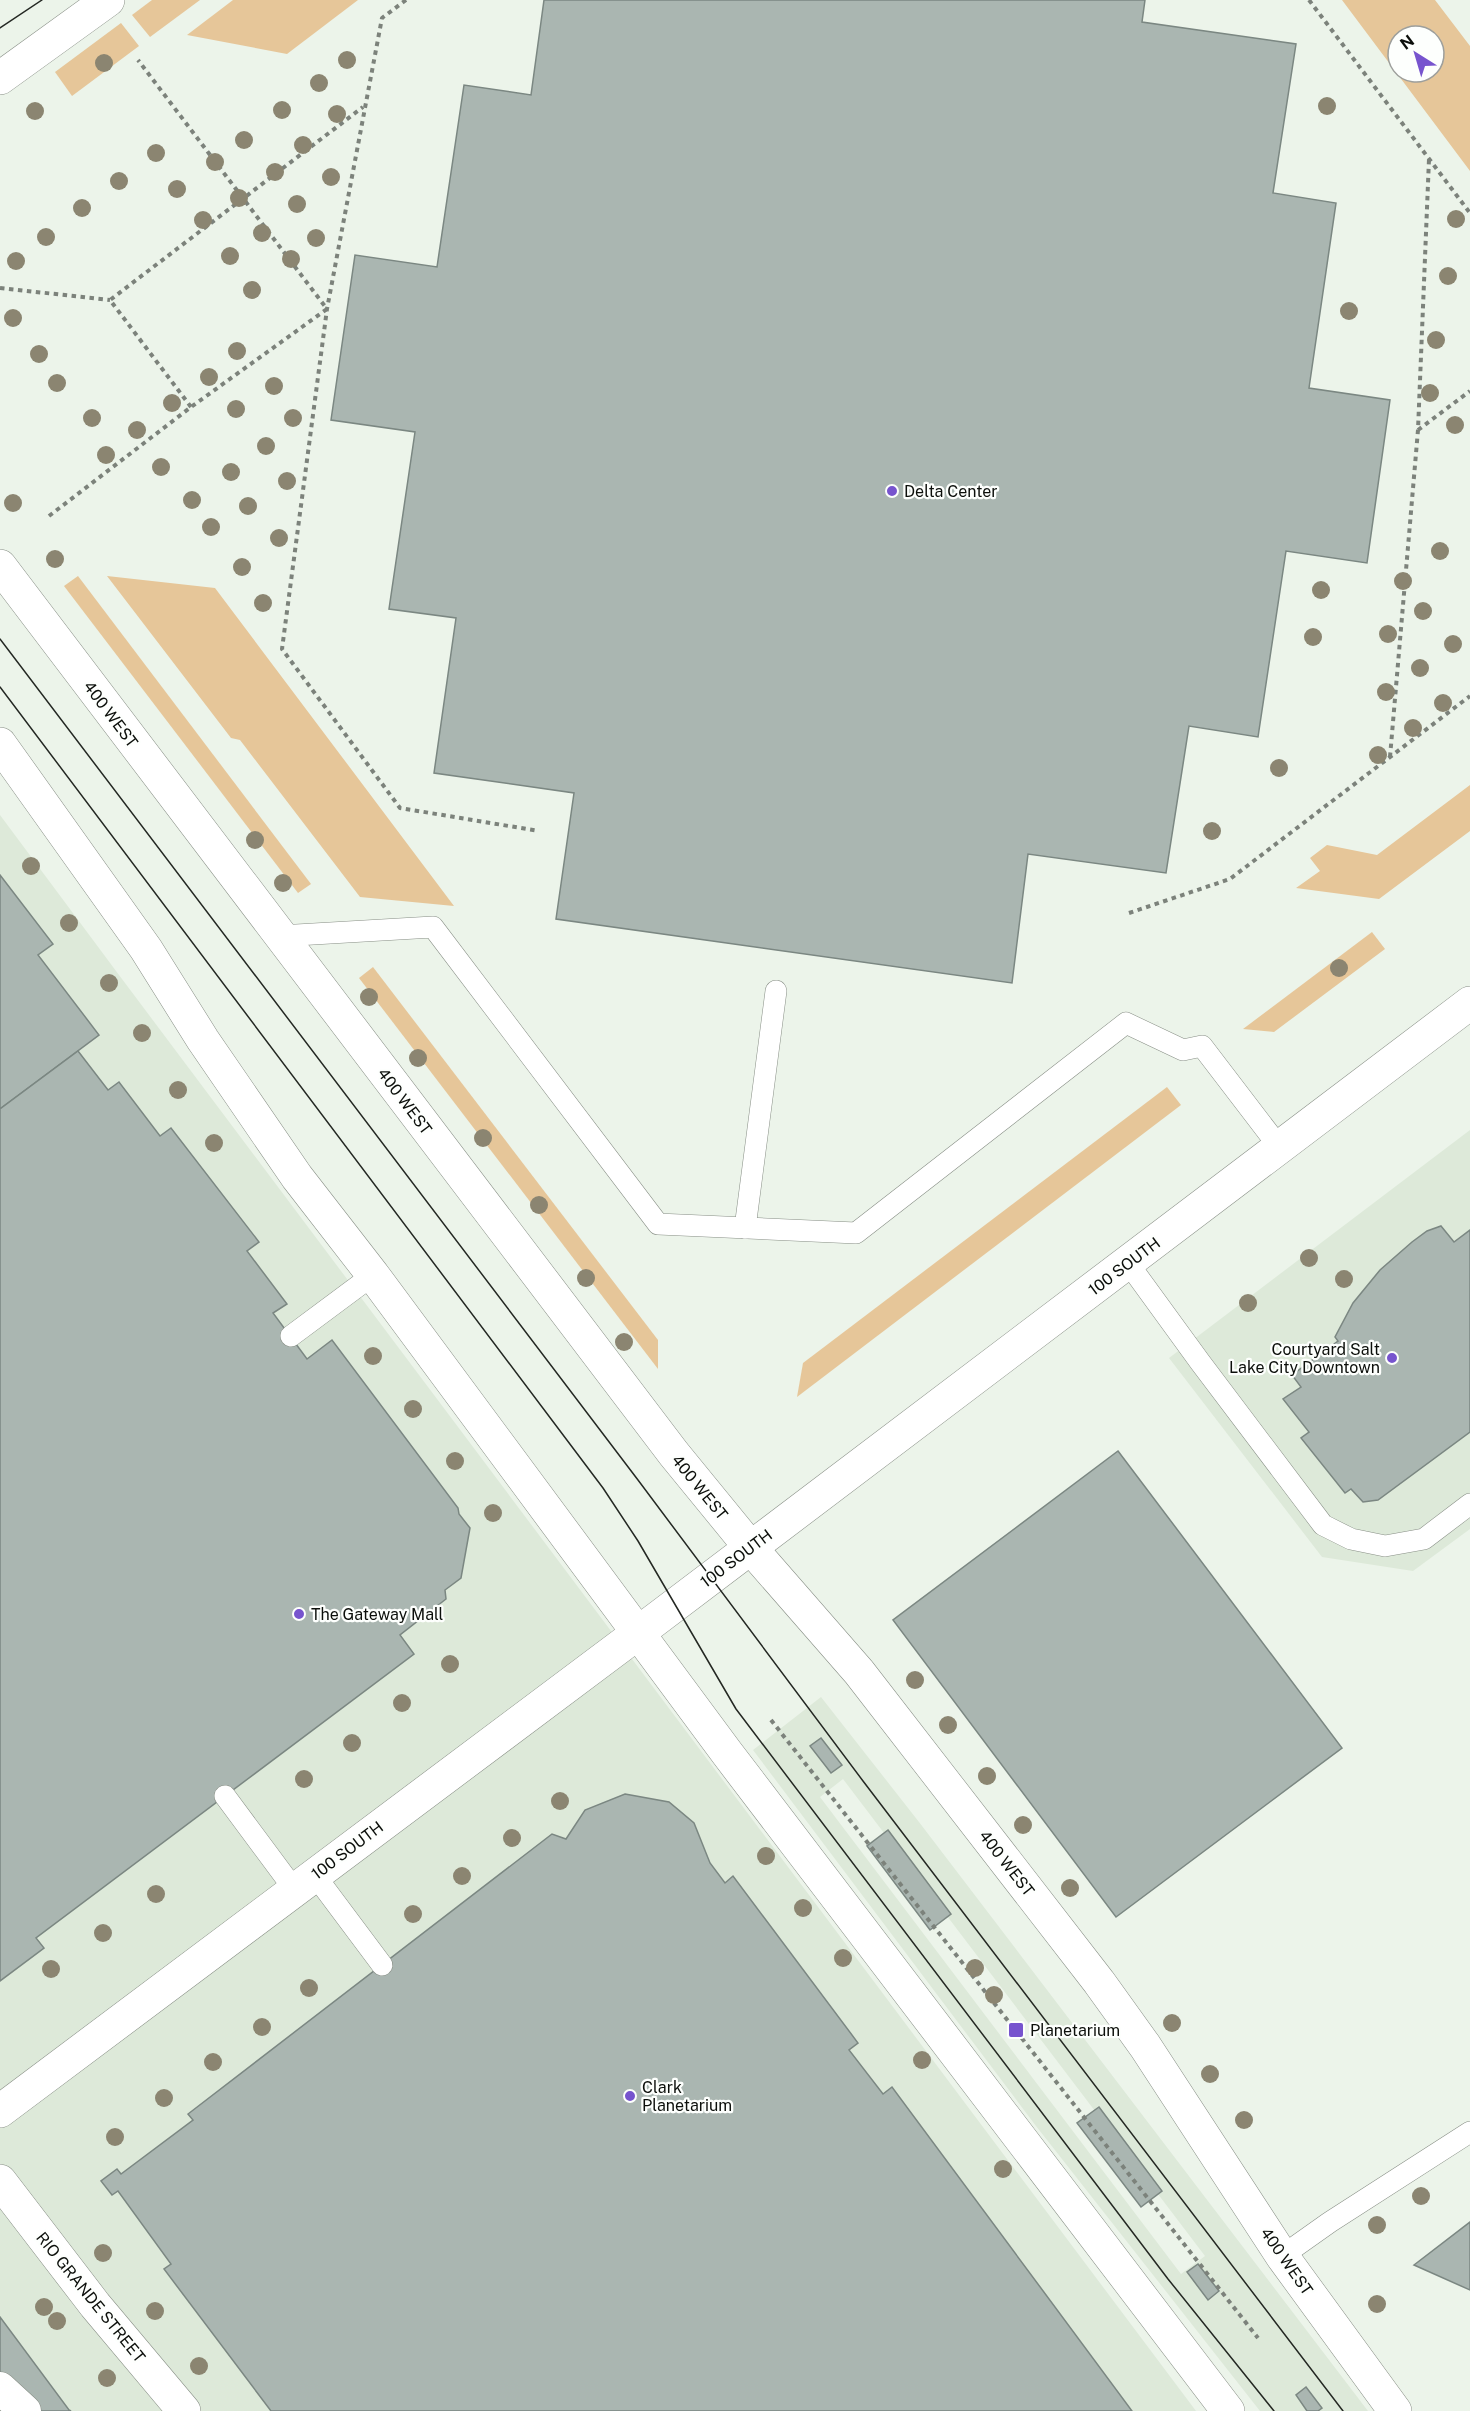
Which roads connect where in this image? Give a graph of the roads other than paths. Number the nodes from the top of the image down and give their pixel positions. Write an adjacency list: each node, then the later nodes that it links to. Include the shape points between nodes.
1 (108, 0): 2 (street)
2 (0, 78)
3 (0, 566): 5 (street, 400 WEST)
4 (0, 744): 11 (street, via 146,949 297,1177)
5 (279, 936): 9 (lane, via 433,927 658,1224); 14 (street, 400 WEST, via 674,1454)
6 (776, 992): 9 (lane)
7 (1470, 1003): 8 (street, 100 SOUTH)
8 (1280, 1148): 9 (lane, via 1202,1046 1183,1050 1126,1023 856,1233); 10 (street, 100 SOUTH)
9 (745, 1228)
10 (1128, 1263): 13 (lane, via 1323,1525 1351,1539 1385,1546 1424,1539); 14 (street, 100 SOUTH)
11 (373, 1275): 12 (lane); 15 (street)
12 (291, 1336)
13 (1470, 1504)
14 (750, 1547): 15 (street, 100 SOUTH); 22 (street, 400 WEST, via 859,1672 1099,1982)
15 (638, 1634): 17 (street, 100 SOUTH); 26 (street)
16 (225, 1796): 17 (lane)
17 (304, 1882): 18 (lane); 19 (street, 100 SOUTH)
18 (382, 1965)
19 (0, 2111)
20 (1470, 2132): 22 (lane)
21 (0, 2181): 25 (street, RIO GRANDE STREET, via 95,2305)
22 (1282, 2256): 27 (street, 400 WEST)
23 (0, 2388): 24 (street)
24 (25, 2411)
25 (184, 2411)
26 (1227, 2411)
27 (1395, 2411)

